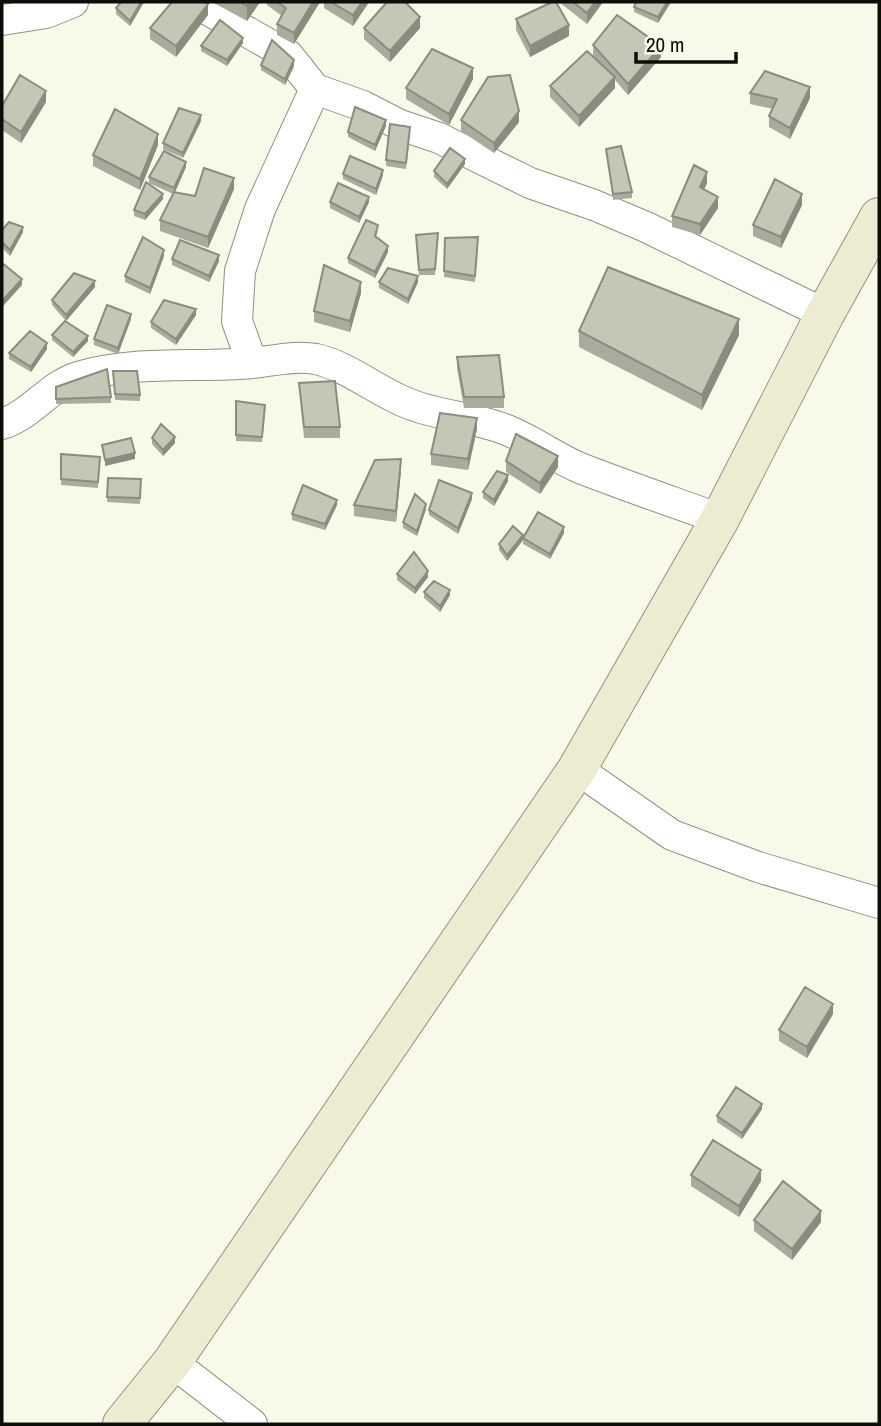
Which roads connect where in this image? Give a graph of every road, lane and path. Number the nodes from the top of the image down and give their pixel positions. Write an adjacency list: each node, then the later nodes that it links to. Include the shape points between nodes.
1 (73, 2): 3 (street, via 46,13)
2 (194, 2): 4 (street, via 288,55)
3 (2, 20)
4 (315, 89): 6 (street, via 439,138 530,183 646,227); 7 (street, via 260,209 240,271 237,321)
5 (874, 234): 6 (street)
6 (825, 314): 9 (street)
7 (252, 363): 8 (street, via 113,369 76,378); 9 (street, via 316,359 410,405 501,428 578,467)
8 (2, 424)
9 (720, 519): 10 (street)
10 (577, 769): 11 (street, via 672,835); 12 (street)
11 (879, 904)
12 (172, 1362): 13 (street); 14 (street)
13 (122, 1424)
14 (252, 1424)

